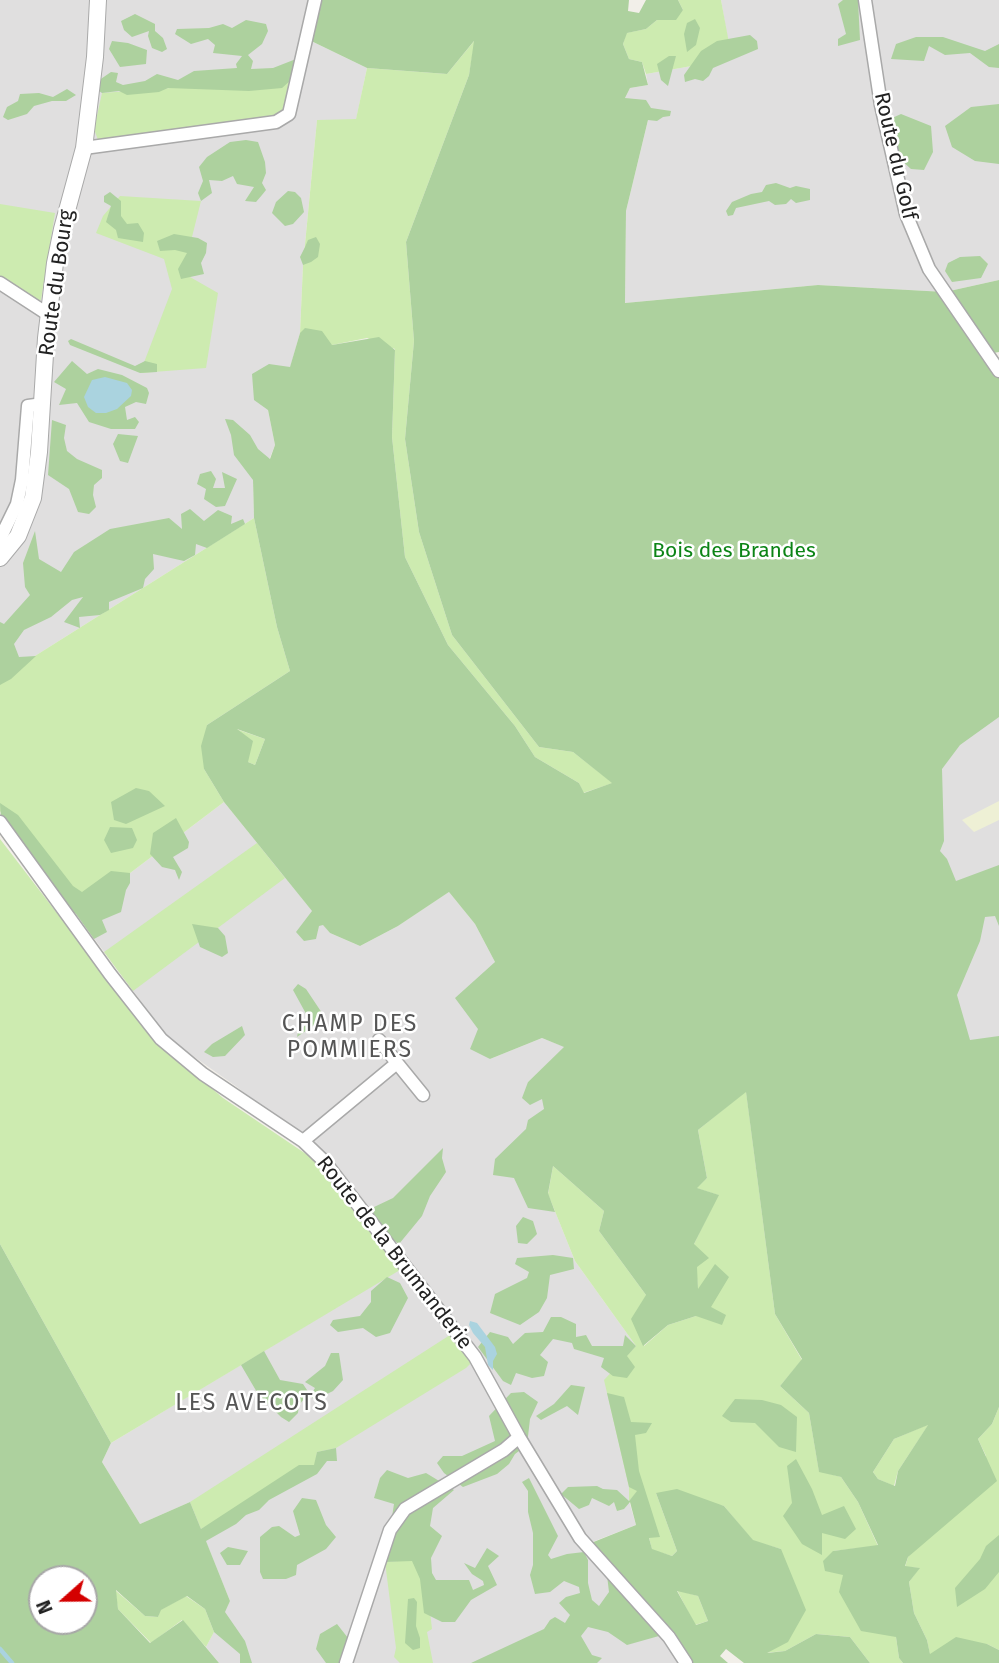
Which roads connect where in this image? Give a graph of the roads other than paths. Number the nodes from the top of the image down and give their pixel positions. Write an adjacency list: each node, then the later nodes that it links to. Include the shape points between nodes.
1 (99, 0): 4 (street, Route du Bourg)
2 (315, 0): 4 (street, via 289,114 276,122)
3 (865, 0): 7 (street, Route du Golf, via 881,105 906,214 929,269)
4 (84, 148): 6 (street, Route du Bourg, via 62,229)
5 (0, 283): 6 (street)
6 (49, 315): 8 (street, Route du Bourg, via 33,498 19,536)
7 (999, 371)
8 (1, 549)
9 (0, 822): 13 (street, Route de la Brumanderie, via 161,1039)
10 (379, 1040): 11 (street)
11 (397, 1063): 12 (street); 13 (street)
12 (423, 1095)
13 (303, 1141): 14 (street, Route de la Brumanderie, via 325,1162 475,1357)
14 (519, 1437): 15 (street, via 405,1509 390,1530); 16 (street, Route de la Brumanderie, via 580,1538 669,1637)
15 (346, 1663)
16 (686, 1663)

